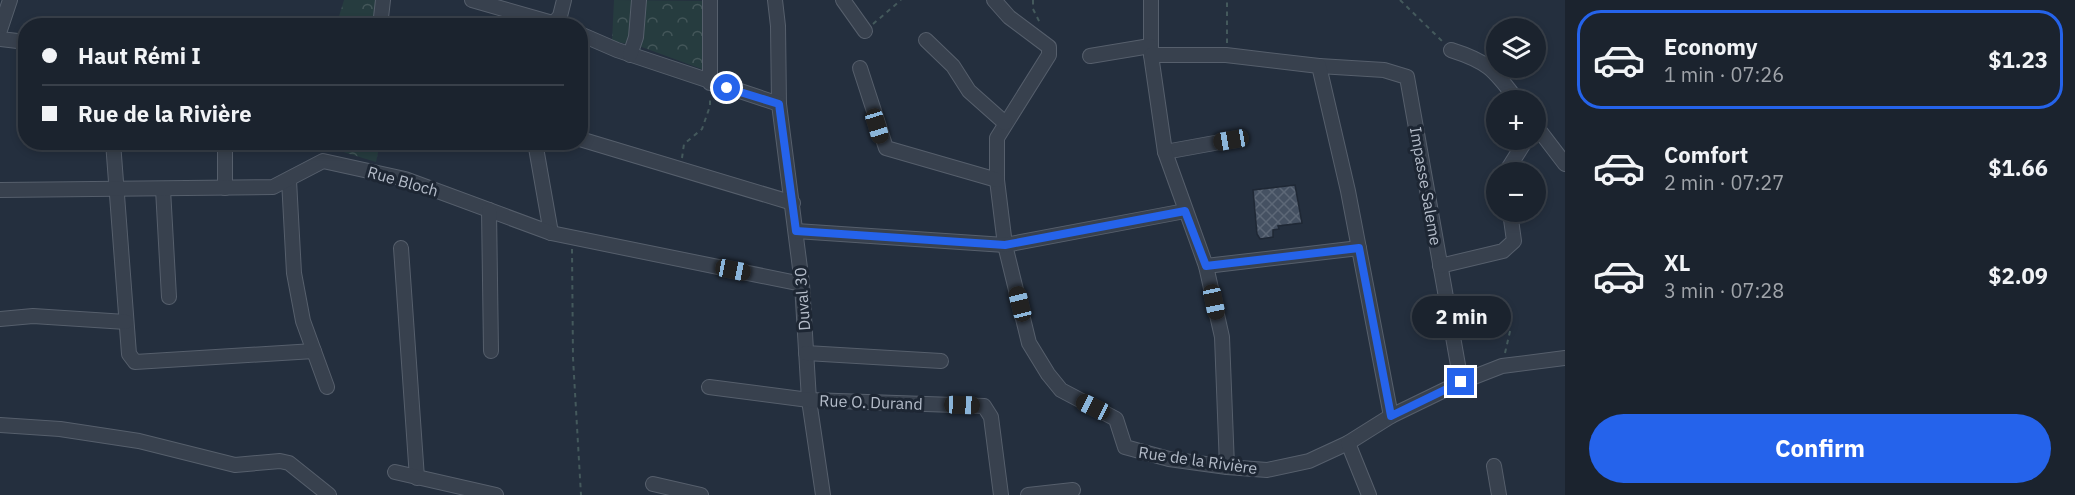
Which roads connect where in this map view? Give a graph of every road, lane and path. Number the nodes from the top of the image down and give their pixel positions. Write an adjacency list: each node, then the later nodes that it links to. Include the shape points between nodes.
1 (10, 0): 18 (street)
2 (383, 0): 15 (street)
3 (472, 0): 16 (street)
4 (564, 0): 17 (street)
5 (639, 0): 27 (street, via 636,37)
6 (710, 0): 32 (street)
7 (775, 0): 34 (street, Duval 30)
8 (843, 0): 19 (street)
9 (901, 0): 19 (path)
10 (994, 0): 24 (street, via 1009,17)
11 (1033, 0): 24 (path, via 1032,9 1045,33)
12 (1151, 0): 26 (street)
13 (1227, 0): 28 (path)
14 (1400, 0): 25 (path)
15 (381, 18)
16 (535, 18)
17 (559, 18)
18 (0, 30)
19 (865, 32)
20 (588, 37): 27 (street)
21 (0, 39): 23 (street)
22 (926, 40): 35 (street, via 953,66 969,91)
23 (18, 41)
24 (1045, 42): 35 (street, via 1048,55)
25 (1451, 50): 33 (street, via 1493,68)
26 (1151, 51): 28 (street); 29 (street); 42 (street)
27 (630, 55): 32 (street)
28 (1226, 55): 30 (street)
29 (1090, 56)
30 (1319, 66): 60 (street); 62 (street, Impasse Saleme, via 1384,70 1407,77)
31 (860, 68): 46 (street, via 886,148)
32 (710, 82): 34 (street); 44 (path, via 710,106 702,129 684,144)
33 (1510, 90)
34 (779, 104): 51 (street, Duval 30)
35 (1005, 123): 46 (street, via 996,144)
36 (1231, 140): 42 (street)
37 (1546, 140): 43 (street)
38 (588, 141): 44 (street)
39 (114, 150): 50 (street)
40 (225, 150): 47 (street)
41 (536, 150): 56 (street)
42 (1165, 152): 53 (street)
43 (1565, 164)
44 (676, 168): 51 (street)
45 (289, 180): 47 (street, Rue Bloch, via 273,187); 52 (street, Rue Bloch, via 323,161 405,179); 68 (street, via 294,273 303,321)
46 (997, 180): 58 (street)
47 (225, 188): 48 (street, Rue Bloch)
48 (163, 189): 50 (street, Rue Bloch); 64 (street)
49 (0, 190): 50 (street, Rue Bloch)
50 (116, 190): 66 (street)
51 (793, 204): 55 (street, Duval 30)
52 (489, 210): 56 (street, Rue Bloch); 69 (street)
53 (1185, 211): 58 (street); 61 (street)
54 (1511, 222): 62 (street, via 1514,241 1503,251)
55 (796, 231): 58 (street); 63 (street, Duval 30)
56 (551, 233): 57 (street, Rue Bloch)
57 (572, 237): 63 (street, Rue Bloch); 89 (path, via 573,358)
58 (1005, 245): 82 (street, Rue de la Rivière, via 1029,343 1061,390 1116,419 1122,444 1131,450)
59 (401, 248): 84 (street)
60 (1359, 248): 61 (street); 78 (street)
61 (1206, 266): 82 (street, via 1222,337)
62 (1440, 266): 74 (street, Impasse Saleme)
63 (802, 284): 70 (street, Duval 30)
64 (169, 297)
65 (0, 319): 66 (street, via 33,316)
66 (126, 322): 68 (street, via 129,354 139,363)
67 (1511, 327): 73 (path)
68 (314, 351): 75 (street)
69 (491, 351)
70 (806, 353): 72 (street); 77 (street, Duval 30)
71 (1565, 358): 73 (street, Rue de la Rivière)
72 (941, 361)
73 (1502, 366): 74 (street, Rue de la Rivière)
74 (1461, 382): 78 (street, Rue de la Rivière)
75 (327, 387)
76 (709, 387): 77 (street)
77 (809, 400): 91 (street, Duval 30); 92 (street, Rue O. Durand, via 984,406 991,417)
78 (1391, 416): 80 (street, Rue de la Rivière)
79 (0, 426): 87 (street, via 60,429 139,441 235,465 280,461 289,463)
80 (1348, 443): 82 (street, Rue de la Rivière, via 1298,464 1267,470); 94 (street)
81 (1494, 466): 95 (street)
82 (1227, 467)
83 (395, 472): 84 (street)
84 (417, 478): 88 (street)
85 (653, 484): 90 (street)
86 (1072, 490): 93 (street)
87 (329, 495)
88 (496, 495)
89 (581, 495)
90 (701, 495)
91 (823, 495)
92 (1001, 495)
93 (1028, 495)
94 (1369, 495)
95 (1499, 495)

